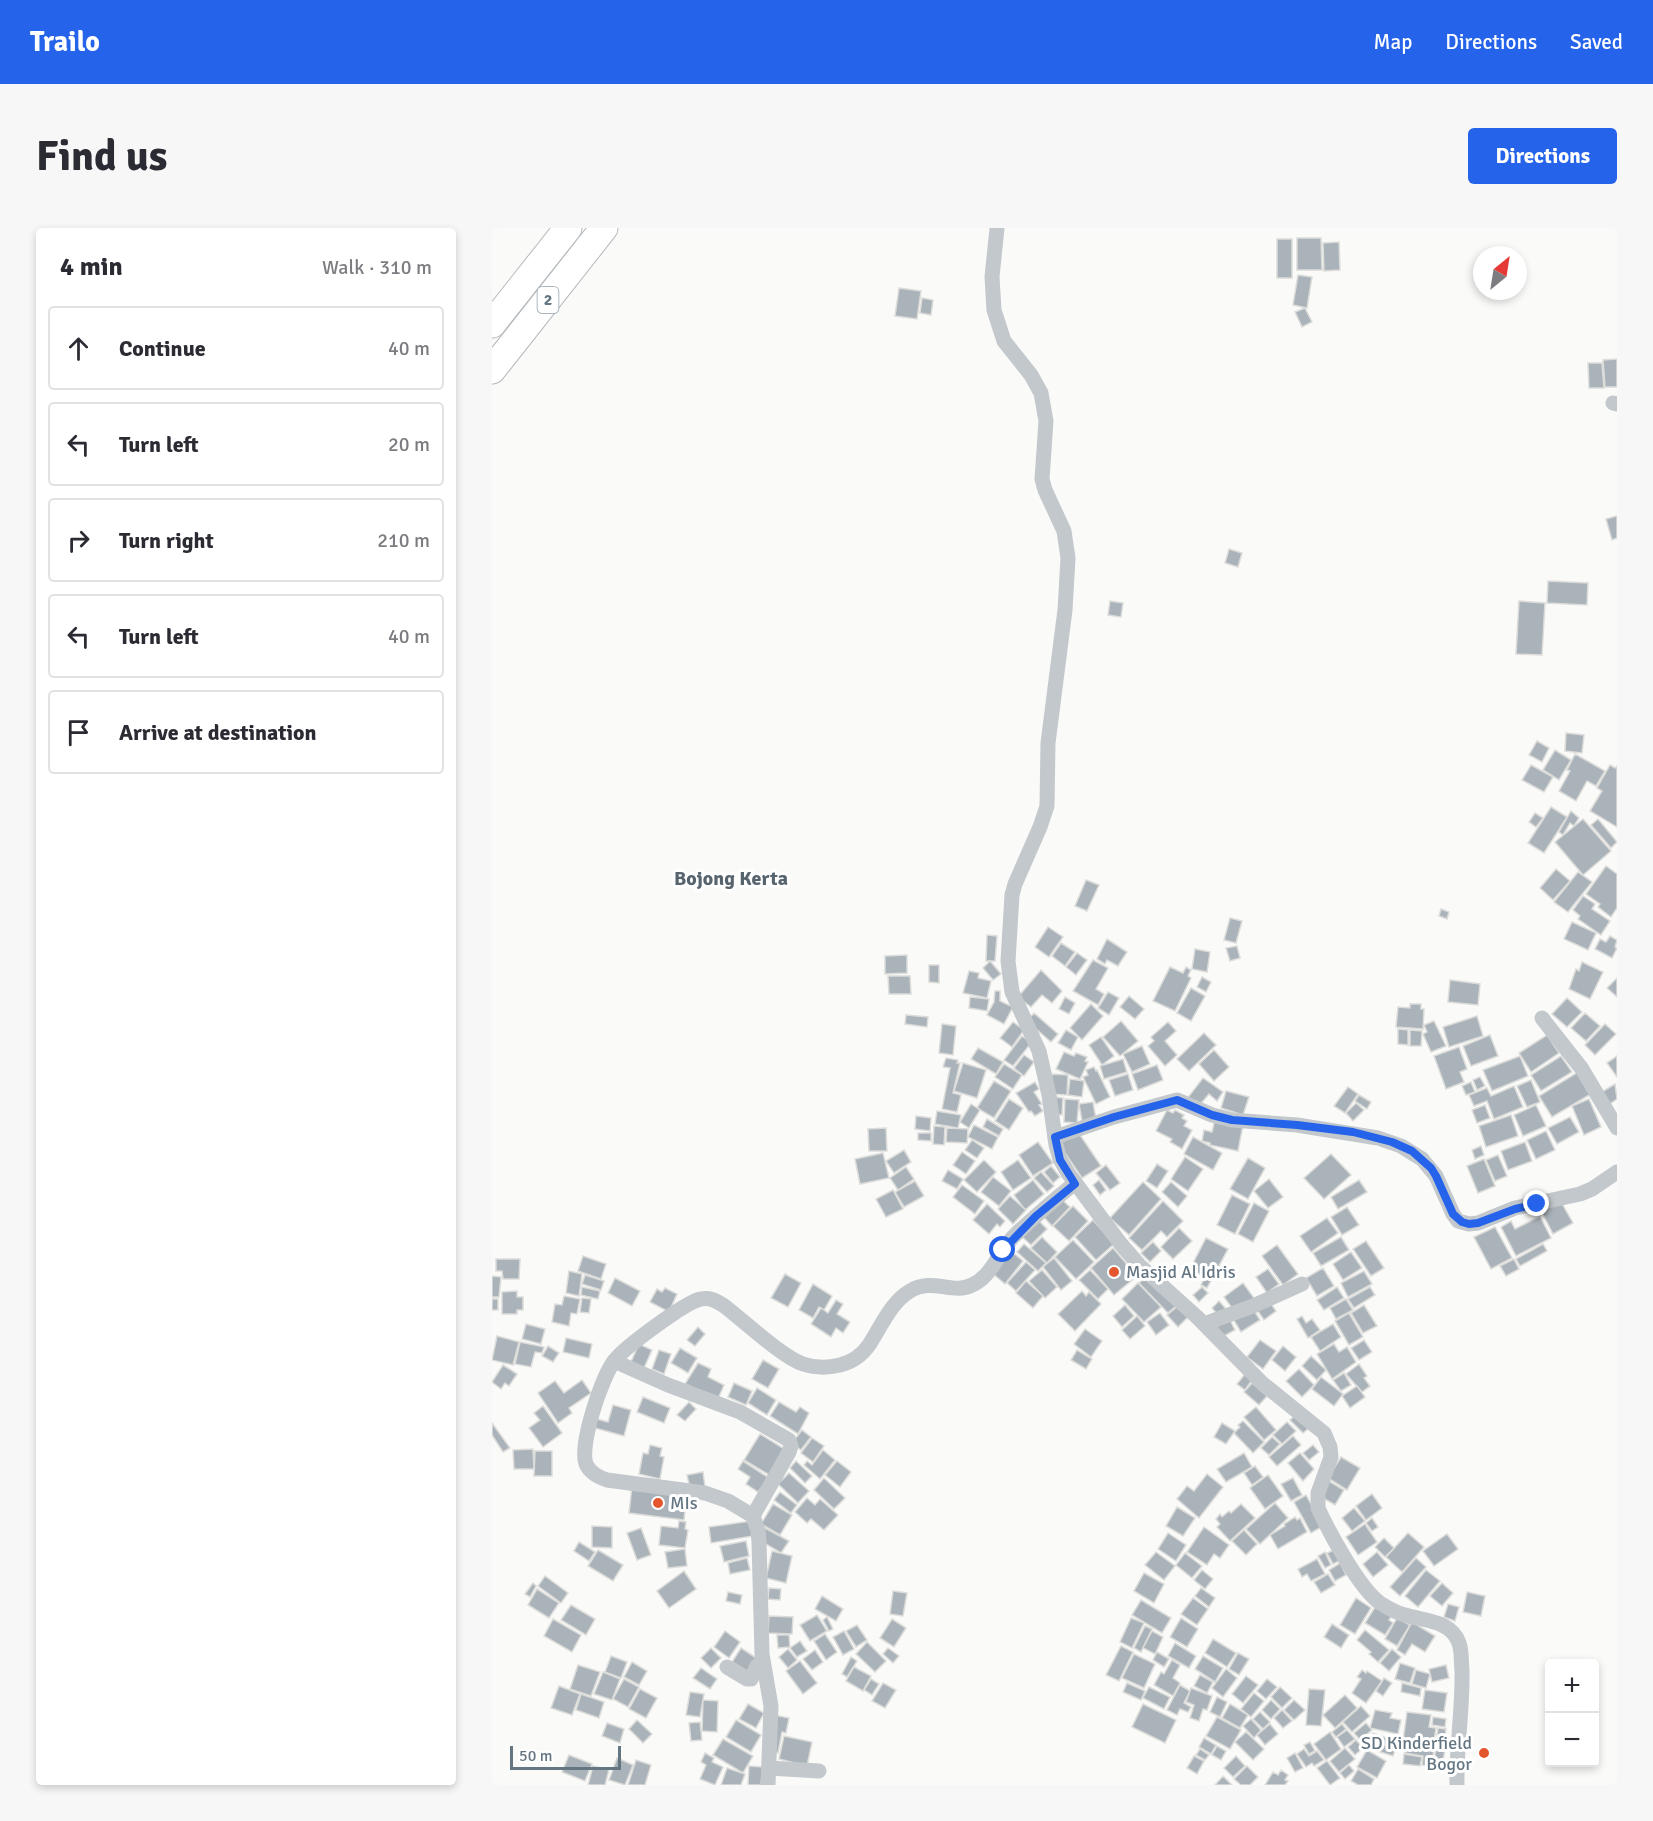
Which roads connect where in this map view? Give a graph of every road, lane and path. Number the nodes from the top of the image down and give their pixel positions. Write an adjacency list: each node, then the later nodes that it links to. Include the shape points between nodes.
1 (568, 228): 4 (highway, 2)
2 (604, 228): 5 (highway, 2)
3 (997, 228): 8 (street, via 992,277 996,321 1009,348 1041,393 1046,430 1042,479 1067,548 1065,610 1048,742 1047,806 1012,895 1008,961 1014,999 1040,1056)
4 (492, 324)
5 (492, 370)
6 (1542, 1018): 7 (street, via 1582,1069)
7 (1617, 1128)
8 (1055, 1137): 9 (street, via 1177,1100 1232,1120 1366,1135 1392,1142 1422,1159 1436,1176 1458,1221 1469,1224 1580,1194); 10 (street, via 1060,1160)
9 (1617, 1172)
10 (1075, 1184): 12 (street, via 1128,1253); 13 (street, via 1013,1238 978,1282 963,1288 929,1285 906,1293 867,1347 851,1361 832,1366 803,1364 723,1305 703,1299 683,1307)
11 (1302, 1284): 12 (street)
12 (1204, 1324): 20 (street, via 1256,1377 1327,1437 1331,1457 1318,1493 1317,1508 1366,1590 1399,1614 1442,1625 1459,1642 1462,1690)
13 (614, 1361): 14 (street, via 740,1412 789,1440 789,1452); 14 (street, via 600,1387 590,1425 585,1461 592,1473 607,1480 705,1493)
14 (753, 1516): 15 (street, via 759,1542)
15 (763, 1665): 16 (street, via 757,1666 747,1679); 17 (street, via 771,1706)
16 (727, 1667)
17 (769, 1768): 18 (street); 19 (street)
18 (819, 1771)
19 (768, 1785)
20 (1457, 1785)

